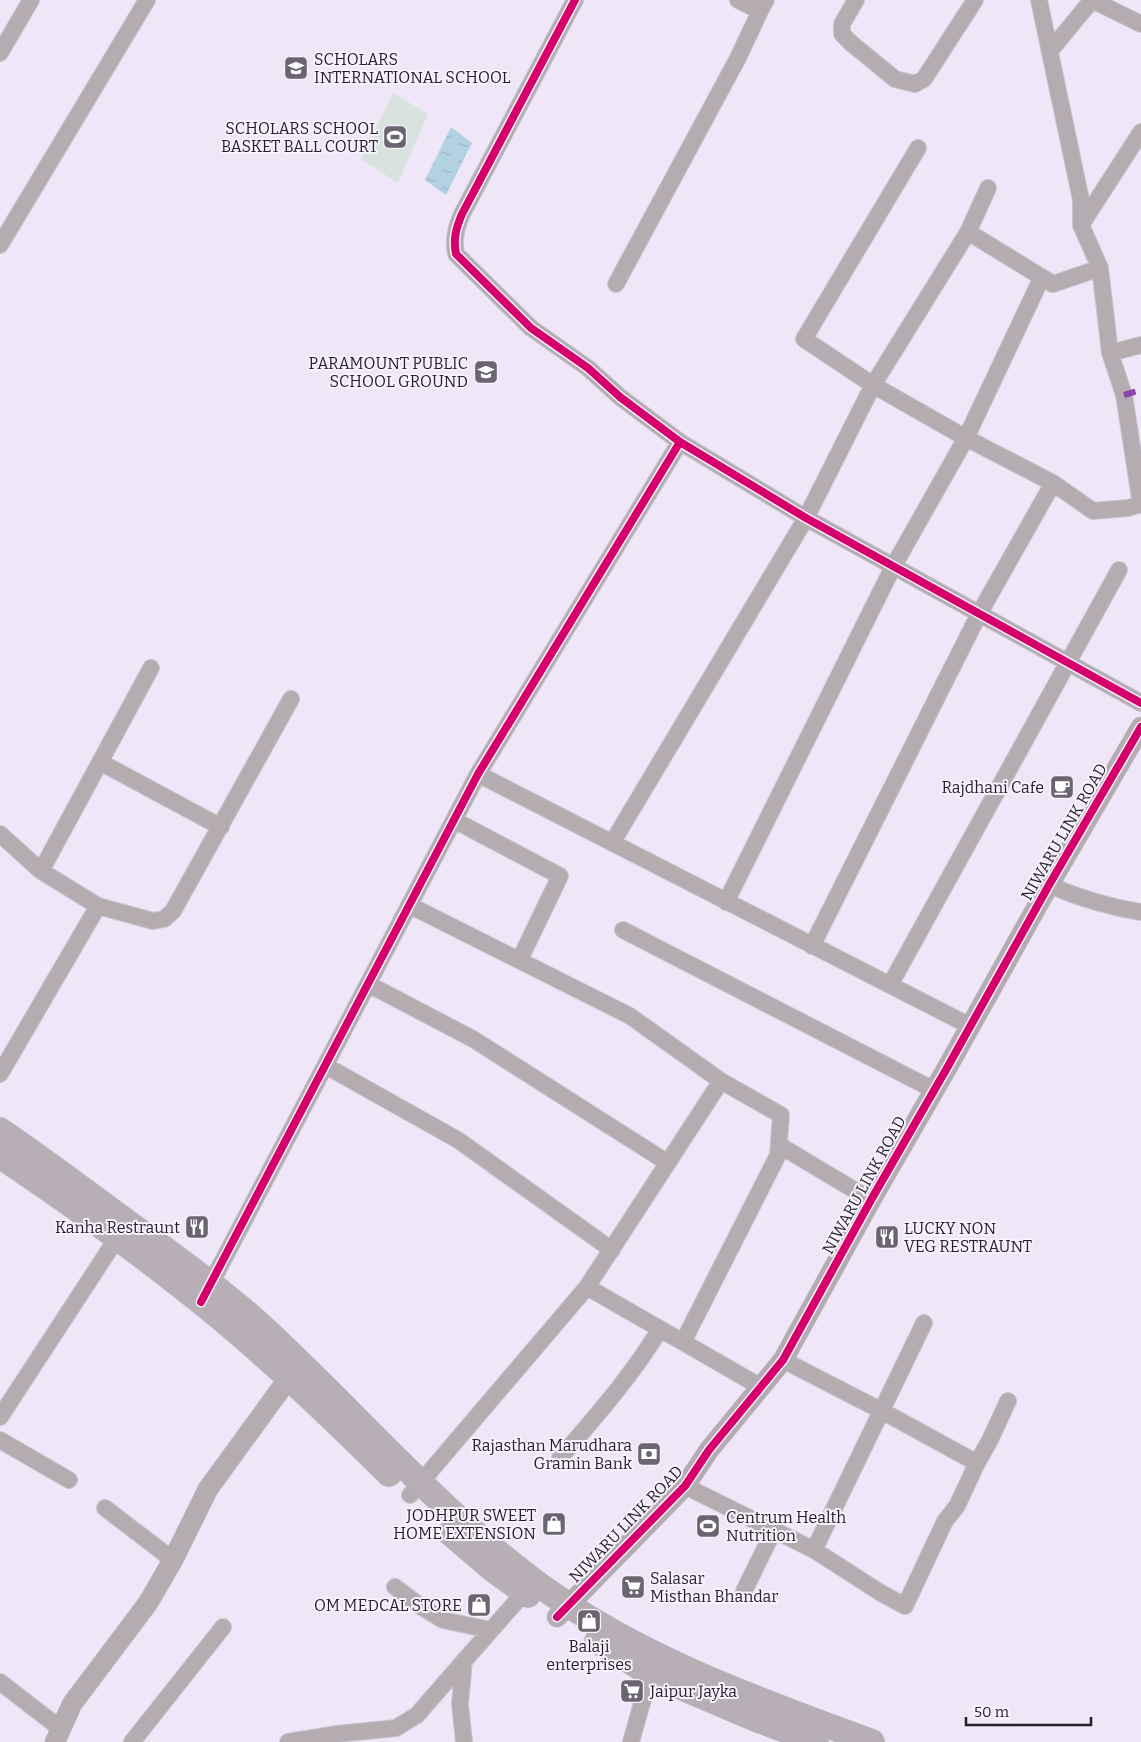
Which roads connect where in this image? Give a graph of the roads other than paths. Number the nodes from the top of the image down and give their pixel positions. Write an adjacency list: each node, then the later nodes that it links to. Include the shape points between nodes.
1 (32, 0): 12 (street)
2 (147, 0): 18 (street)
3 (575, 0): 26 (street, via 462,214 453,241 456,254 531,328 588,368 620,398)
4 (738, 0): 9 (street)
5 (856, 0): 6 (street, via 842,24 842,34 895,79 915,84 924,79)
6 (975, 0)
7 (1039, 0): 11 (street)
8 (1092, 0): 10 (street); 11 (street)
9 (763, 5): 21 (street, via 738,58)
10 (1141, 24)
11 (1050, 51): 16 (street, via 1081,200)
12 (0, 53)
13 (1141, 132): 16 (street)
14 (918, 148): 24 (street, via 804,339)
15 (988, 188): 17 (street)
16 (1081, 225): 19 (street)
17 (968, 232): 20 (street); 24 (street)
18 (0, 245)
19 (1100, 268): 20 (street, via 1053,284); 23 (street)
20 (1042, 277): 25 (street)
21 (616, 284)
22 (1141, 345): 23 (street)
23 (1110, 353): 28 (street, via 1124,395)
24 (873, 385): 25 (street); 29 (street)
25 (966, 438): 27 (street); 30 (street)
26 (680, 442): 29 (street); 40 (street)
27 (1053, 483): 28 (street, via 1093,511); 32 (street)
28 (1141, 505)
29 (806, 518): 30 (street); 44 (street)
30 (893, 567): 32 (street); 47 (street)
31 (1119, 570): 33 (street)
32 (979, 614): 33 (street); 52 (street)
33 (1067, 662): 36 (street); 55 (street)
34 (151, 668): 39 (street)
35 (291, 699): 42 (street)
36 (1141, 702)
37 (1141, 727): 38 (street, NIWARU LINK ROAD)
38 (1134, 752): 46 (street, NIWARU LINK ROAD)
39 (100, 762): 42 (street); 45 (street)
40 (478, 774): 41 (street); 44 (street)
41 (454, 820): 48 (street); 53 (street, via 560,876)
42 (220, 827): 49 (street, via 173,911 164,919 153,921)
43 (0, 834): 45 (street)
44 (612, 843): 47 (street)
45 (41, 871): 49 (street)
46 (1048, 885): 50 (street, via 1082,899); 56 (street, NIWARU LINK ROAD)
47 (726, 902): 52 (street)
48 (409, 905): 53 (street); 54 (street)
49 (98, 906): 58 (street)
50 (1141, 912)
51 (623, 930): 60 (street)
52 (812, 946): 55 (street)
53 (520, 959): 59 (street, via 630,1016)
54 (368, 984): 57 (street); 64 (street, via 473,1039)
55 (890, 985): 56 (street)
56 (970, 1026): 60 (street, NIWARU LINK ROAD)
57 (326, 1066): 67 (street, via 458,1140); 69 (street)
58 (0, 1074)
59 (721, 1081): 62 (street, via 781,1115); 64 (street)
60 (934, 1090): 65 (street, NIWARU LINK ROAD)
61 (0, 1130): 69 (main road, via 188,1265)
62 (779, 1144): 65 (street); 72 (street, via 778,1155)
63 (0, 1156): 66 (main road)
64 (668, 1163): 67 (street)
65 (871, 1200): 73 (street, NIWARU LINK ROAD)
66 (117, 1238): 69 (main road); 78 (street)
67 (612, 1250): 68 (street)
68 (588, 1288): 71 (street); 84 (street)
69 (206, 1293): 74 (main road, via 239,1334)
70 (924, 1323): 77 (street)
71 (660, 1329): 72 (street); 80 (street, via 622,1385)
72 (683, 1342): 75 (street)
73 (783, 1360): 75 (street, NIWARU LINK ROAD); 77 (street)
74 (296, 1373): 84 (main road); 88 (street, via 208,1489)
75 (761, 1387): 83 (street, NIWARU LINK ROAD, via 709,1450)
76 (1008, 1401): 81 (street)
77 (882, 1411): 81 (street); 87 (street)
78 (0, 1418)
79 (0, 1440): 82 (street)
80 (560, 1458)
81 (977, 1463): 87 (street, via 905,1606)
82 (70, 1480)
83 (685, 1486): 86 (street); 92 (street, NIWARU LINK ROAD)
84 (416, 1489): 90 (main road, via 443,1526 492,1569)
85 (105, 1508): 88 (street)
86 (774, 1530): 87 (street); 91 (street)
87 (814, 1550)
88 (173, 1560): 98 (street, via 148,1603 72,1704)
89 (395, 1587): 94 (street, via 443,1620)
90 (530, 1587): 92 (main road); 94 (street)
91 (744, 1591)
92 (563, 1610): 96 (main road); 104 (main road, via 675,1664)
93 (223, 1627): 100 (street)
94 (490, 1630): 95 (street)
95 (464, 1661): 99 (street, via 417,1715 396,1728); 101 (street, via 460,1704)
96 (650, 1674): 102 (street); 103 (main road)
97 (0, 1682): 98 (street)
98 (58, 1736)
99 (292, 1741)
100 (132, 1742)
101 (464, 1742)
102 (631, 1742)
103 (816, 1742)
104 (872, 1742)

